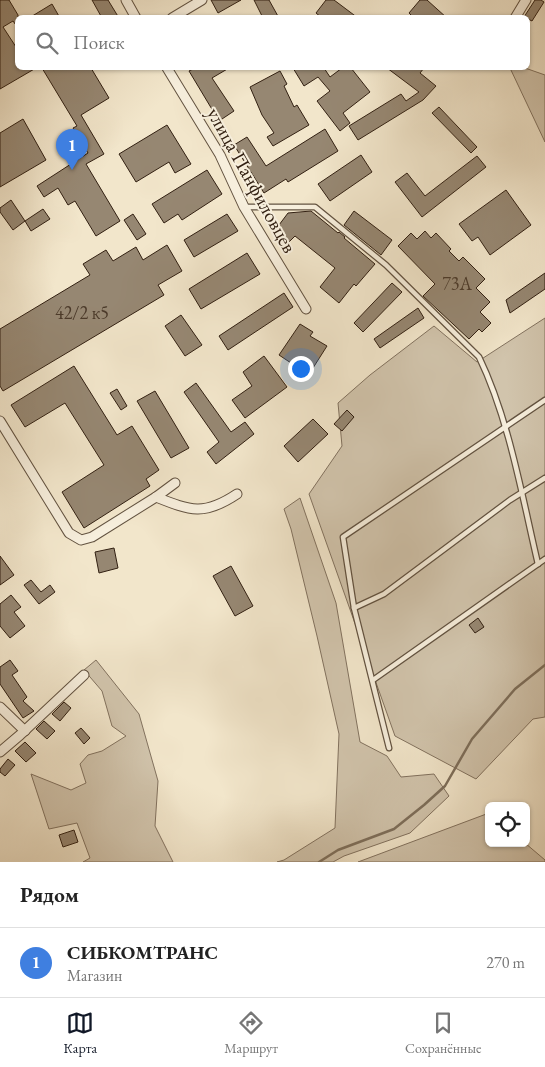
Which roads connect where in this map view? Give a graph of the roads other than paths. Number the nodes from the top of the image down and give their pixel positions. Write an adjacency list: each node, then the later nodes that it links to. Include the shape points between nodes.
1 (126, 0): 4 (street)
2 (202, 0): 5 (street)
3 (526, 0): 6 (street)
4 (134, 15)
5 (177, 15)
6 (517, 15)
7 (168, 70): 8 (street, улица Панфиловцев, via 220,155)
8 (244, 207): 9 (street, улица Панфиловцев); 12 (lane, via 316,207 386,265 479,356)
9 (306, 309)
10 (545, 400): 12 (lane)
11 (0, 421): 17 (street, via 68,533 81,540 92,537)
12 (505, 428): 15 (lane); 20 (lane, via 343,537)
13 (545, 478): 15 (lane)
14 (175, 483): 17 (street)
15 (521, 493): 19 (lane); 20 (lane, via 384,594)
16 (237, 494): 17 (street, via 199,510)
17 (156, 497)
18 (545, 560): 19 (lane)
19 (538, 564): 22 (lane)
20 (354, 608): 22 (lane)
21 (84, 674): 24 (street)
22 (373, 680): 25 (lane)
23 (0, 707): 24 (street)
24 (25, 731): 26 (street)
25 (389, 748)
26 (0, 752)

